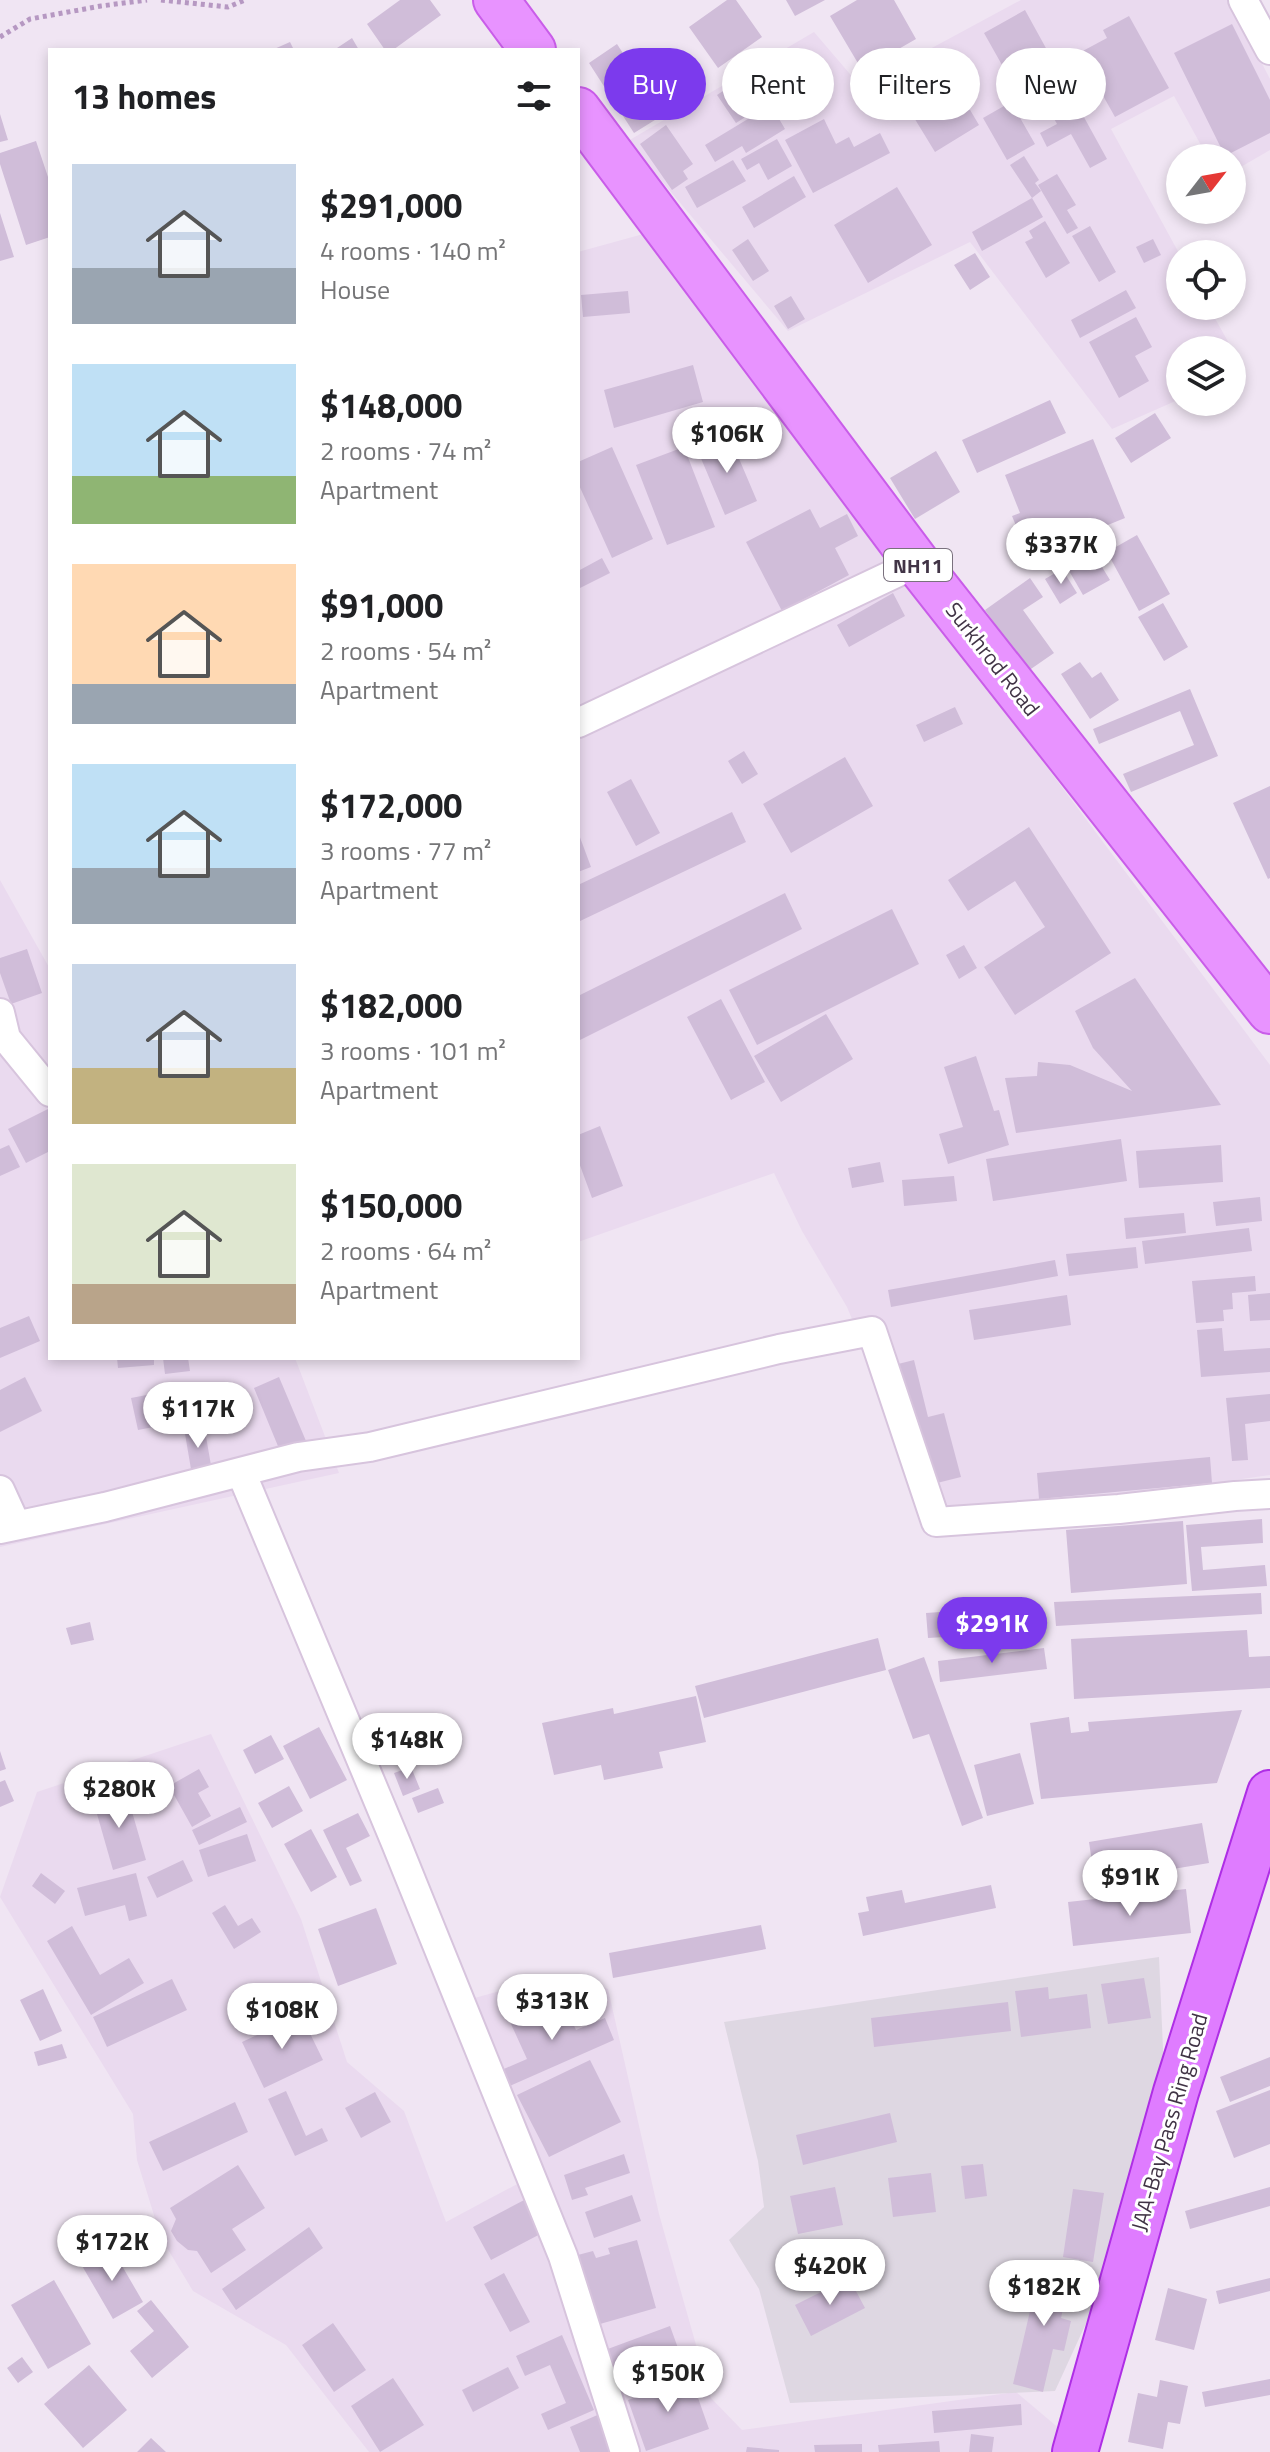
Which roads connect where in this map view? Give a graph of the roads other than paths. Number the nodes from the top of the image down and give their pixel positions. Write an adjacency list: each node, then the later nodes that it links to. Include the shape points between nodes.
1 (496, 0): 3 (main road)
2 (1243, 0): 4 (street)
3 (532, 48)
4 (1270, 50)
5 (580, 113): 6 (main road, Surkhrod Road / NH11)
6 (917, 563): 7 (street); 8 (main road, Surkhrod Road / NH11)
7 (580, 722)
8 (1270, 1011)
9 (0, 1013): 10 (street, via 6,1038)
10 (48, 1090)
11 (241, 1472): 13 (street, via 872,1331 936,1522); 14 (street); 16 (street, via 563,2256)
12 (0, 1490): 14 (street)
13 (1270, 1494)
14 (8, 1527)
15 (1270, 1793): 17 (highway, JAA-Bay Pass Ring Road, via 1176,2092)
16 (625, 2452)
17 (1075, 2452)

